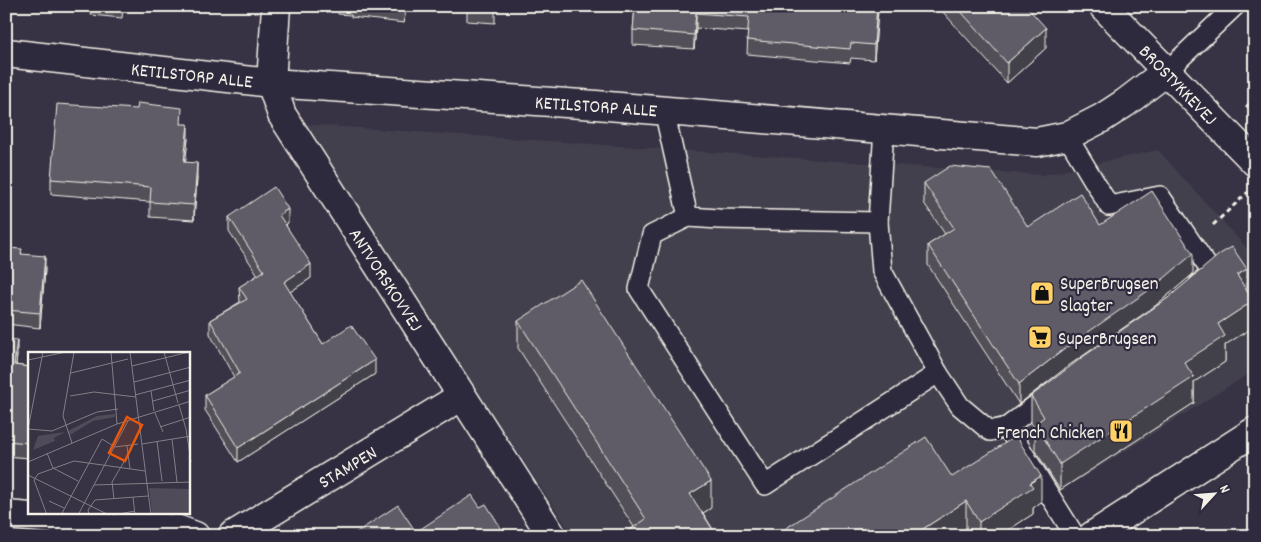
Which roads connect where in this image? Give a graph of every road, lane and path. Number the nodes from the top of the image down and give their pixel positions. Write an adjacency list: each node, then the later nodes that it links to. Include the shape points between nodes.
1 (276, 6): 6 (street, ANTVORSKOVVEJ)
2 (1103, 6): 5 (street, BROSTYKKEVEJ)
3 (1235, 6): 5 (lane)
4 (6, 53): 6 (street, KETILSTORP ALLE)
5 (1167, 71): 9 (street, KETILSTORP ALLE, via 1102,118); 10 (street, BROSTYKKEVEJ)
6 (271, 83): 7 (street, KETILSTORP ALLE); 18 (street, ANTVORSKOVVEJ, via 282,115)
7 (664, 110): 8 (street, KETILSTORP ALLE); 12 (lane)
8 (884, 129): 9 (street, KETILSTORP ALLE, via 1037,142); 13 (lane)
9 (1067, 136): 14 (lane, via 1109,206 1160,196)
10 (1255, 162)
11 (1255, 186): 14 (path)
12 (688, 217): 13 (lane); 16 (lane, via 652,235 639,289 765,484)
13 (878, 222): 16 (lane, via 882,271)
14 (1192, 243): 15 (lane, via 1212,273)
15 (1183, 297)
16 (938, 373): 19 (lane, via 960,406 990,431)
17 (1062, 385): 19 (lane)
18 (462, 396): 23 (street, STAMPEN); 24 (street, ANTVORSKOVVEJ)
19 (1007, 427): 25 (lane)
20 (1255, 431): 26 (street)
21 (6, 515): 22 (street, via 176,529)
22 (195, 536)
23 (232, 536)
24 (552, 536)
25 (1075, 536)
26 (1092, 536)

